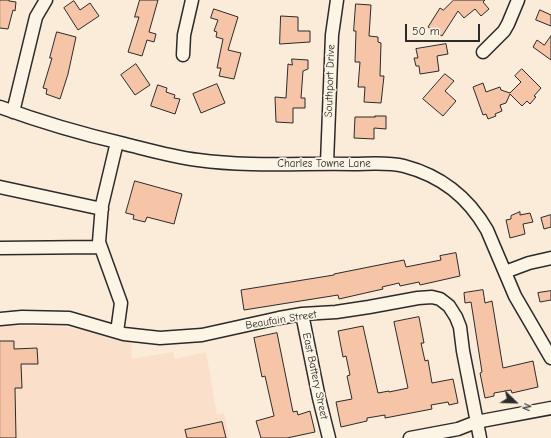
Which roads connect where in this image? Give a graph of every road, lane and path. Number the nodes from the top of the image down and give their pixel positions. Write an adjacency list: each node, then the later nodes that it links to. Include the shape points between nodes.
1 (46, 0): 8 (street, via 36,17)
2 (192, 0): 6 (street, via 184,35)
3 (335, 0): 10 (street, Southport Drive)
4 (518, 0): 5 (street, via 504,31)
5 (483, 52)
6 (183, 55)
7 (0, 108): 8 (street, Charles Towne Lane)
8 (13, 112): 9 (street, Charles Towne Lane, via 47,124)
9 (117, 142): 10 (street, Charles Towne Lane, via 172,156 224,163); 12 (street)
10 (327, 163): 16 (street, Charles Towne Lane, via 402,166 439,179 473,208 488,230)
11 (0, 187): 12 (street)
12 (102, 209): 13 (street)
13 (100, 247): 14 (street); 19 (street, via 121,303)
14 (0, 248)
15 (551, 258): 16 (street)
16 (505, 272): 20 (street, Charles Towne Lane, via 515,296)
17 (302, 314): 19 (street, Beaufain Street, via 202,335 160,338); 22 (street, Beaufain Street, via 369,308 418,298 432,297 440,300 449,306 460,327); 23 (street, East Battery Street)
18 (0, 319): 19 (street, Beaufain Street, via 69,318)
19 (117, 332)
20 (551, 358)
21 (551, 408): 22 (street)
22 (476, 422): 24 (street, via 458,429); 25 (street, Beaufain Street)
23 (329, 438)
24 (410, 438)
25 (480, 438)

